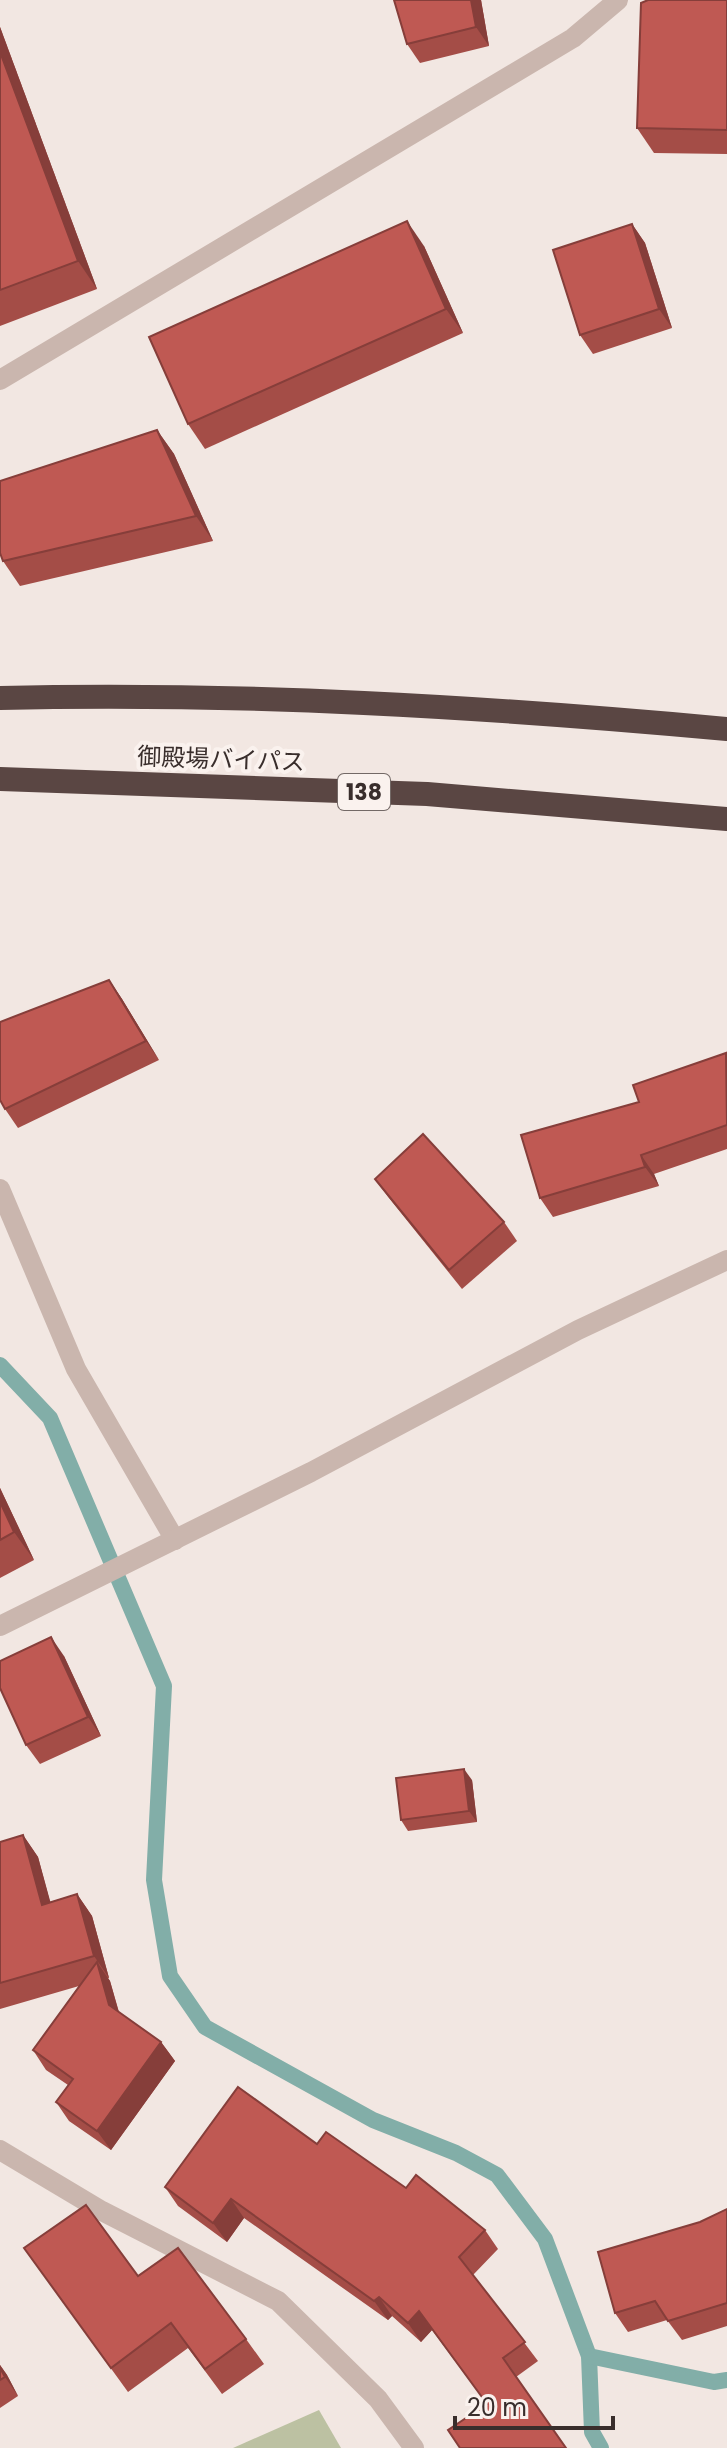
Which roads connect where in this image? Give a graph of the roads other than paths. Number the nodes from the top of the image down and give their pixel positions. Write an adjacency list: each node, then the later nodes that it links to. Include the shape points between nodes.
1 (618, 0): 2 (street, via 573,38)
2 (0, 380)
3 (0, 698): 4 (highway, via 144,694 579,716)
4 (727, 729)
5 (0, 779): 6 (highway, 御殿場バイパス / 138, via 427,794)
6 (727, 819)
7 (0, 1189): 9 (street, via 76,1369)
8 (727, 1260): 9 (street, via 578,1330)
9 (175, 1540): 10 (street)
10 (0, 1626)
11 (0, 2150): 12 (street, via 102,2211 278,2301 378,2399)
12 (414, 2448)

